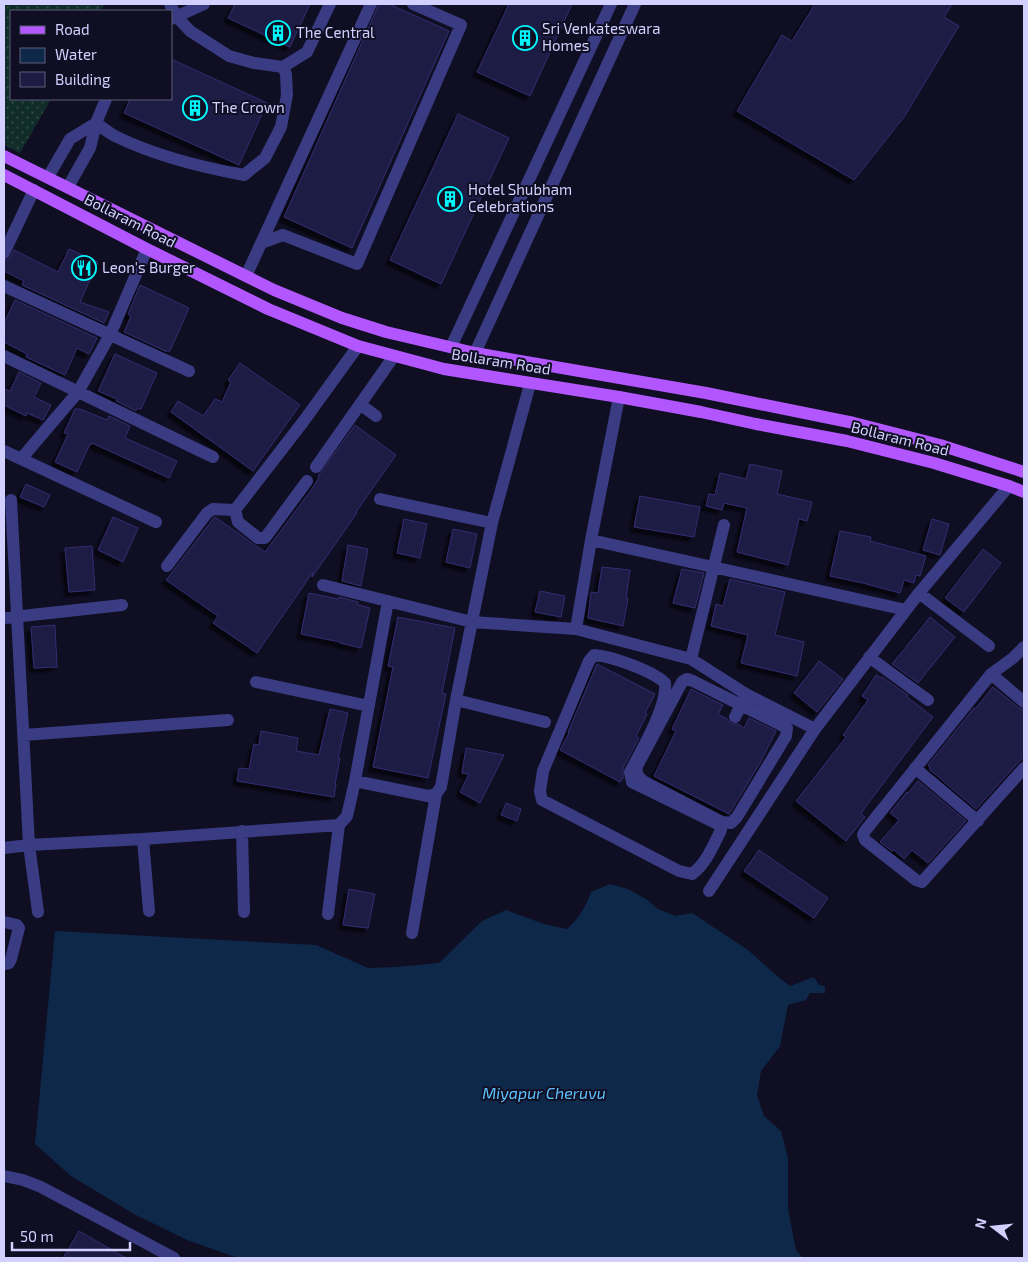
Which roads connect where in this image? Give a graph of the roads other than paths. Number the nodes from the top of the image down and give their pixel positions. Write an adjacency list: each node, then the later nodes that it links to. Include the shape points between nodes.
1 (204, 4): 7 (street)
2 (330, 4): 8 (street, via 307,52)
3 (371, 4): 16 (street)
4 (413, 4): 16 (street, via 461,25 358,264 283,235)
5 (611, 4): 23 (street)
6 (635, 4): 24 (street)
7 (173, 17): 8 (street, via 229,56)
8 (283, 67): 10 (street, via 287,95 281,127 265,158 244,175 209,169 149,151)
9 (106, 100): 10 (street)
10 (96, 123): 13 (street, via 70,139); 14 (street, via 90,148)
11 (4, 156): 13 (main road, Bollaram Road)
12 (4, 174): 15 (main road, Bollaram Road)
13 (48, 177): 14 (main road, Bollaram Road)
14 (68, 187): 19 (main road, Bollaram Road)
15 (34, 190): 17 (main road, Bollaram Road); 18 (street)
16 (261, 243): 19 (street)
17 (147, 249): 21 (street); 22 (main road, Bollaram Road, via 268,309)
18 (4, 253)
19 (246, 276): 23 (main road, Bollaram Road, via 342,318)
20 (4, 286): 21 (street)
21 (110, 335): 27 (street); 29 (street)
22 (358, 346): 26 (main road, Bollaram Road); 43 (street)
23 (451, 347): 24 (main road, Bollaram Road)
24 (475, 353): 37 (main road, Bollaram Road, via 706,393 854,423 940,445)
25 (4, 356): 29 (street)
26 (394, 356): 28 (main road, Bollaram Road, via 444,369); 31 (street)
27 (189, 371)
28 (530, 384): 30 (main road, Bollaram Road); 45 (street)
29 (78, 392): 34 (street); 35 (street)
30 (619, 397): 39 (main road, Bollaram Road, via 847,441); 47 (street)
31 (361, 404): 32 (street); 36 (street)
32 (376, 416)
33 (4, 451): 35 (street)
34 (213, 457)
35 (21, 459): 44 (street)
36 (316, 468)
37 (1024, 472)
38 (308, 481): 43 (street, via 265,538 258,538 238,522)
39 (1009, 486): 40 (main road, Bollaram Road); 51 (street)
40 (1024, 492)
41 (380, 499): 45 (street)
42 (11, 500): 55 (street)
43 (235, 510): 48 (street, via 213,509 207,513)
44 (156, 522)
45 (492, 523): 56 (street)
46 (724, 524): 49 (street)
47 (591, 540): 49 (street); 57 (street)
48 (167, 566)
49 (714, 567): 54 (street); 64 (street)
50 (323, 585): 52 (street)
51 (919, 593): 54 (street); 59 (street)
52 (388, 601): 56 (street); 72 (street)
53 (122, 604): 55 (street)
54 (906, 610): 63 (street)
55 (10, 617): 77 (street)
56 (472, 622): 57 (street); 69 (street)
57 (576, 630): 58 (street)
58 (598, 635): 60 (street); 62 (street)
59 (989, 646)
60 (644, 647): 64 (street); 65 (street)
61 (1024, 647): 66 (street)
62 (594, 655): 65 (street); 65 (street, via 543,771 542,800 679,871 692,874 704,862 722,830 720,825 632,782 630,772 660,710 665,688 661,680)
63 (869, 657): 70 (street); 76 (street)
64 (691, 659): 68 (street)
65 (636, 667)
66 (991, 674): 71 (street); 78 (street)
67 (256, 682): 72 (street)
68 (743, 699): 68 (street, via 687,678 636,768 638,776 722,822 731,823 786,736 787,728); 73 (street); 76 (street)
69 (456, 700): 75 (street); 81 (street, via 441,787)
70 (928, 700)
71 (1024, 702)
72 (369, 706): 80 (street)
73 (735, 717)
74 (228, 720): 77 (street)
75 (545, 722)
76 (815, 729): 88 (street)
77 (24, 735): 86 (street)
78 (916, 768): 82 (street); 82 (street, via 865,832 865,840 922,882)
79 (1024, 768): 82 (street)
80 (356, 781): 81 (street, via 428,796); 83 (street, via 347,816)
81 (436, 794): 94 (street)
82 (978, 821)
83 (339, 825): 84 (street); 92 (street)
84 (242, 831): 85 (street); 91 (street)
85 (144, 839): 86 (street); 89 (street)
86 (29, 845): 87 (street); 90 (street)
87 (4, 848)
88 (709, 891)
89 (149, 911)
90 (38, 912)
91 (244, 912)
92 (328, 914)
93 (4, 922): 95 (street, via 18,928 11,959)
94 (412, 932)
95 (4, 964)
96 (4, 1176): 97 (street, via 40,1187)
97 (174, 1258)

